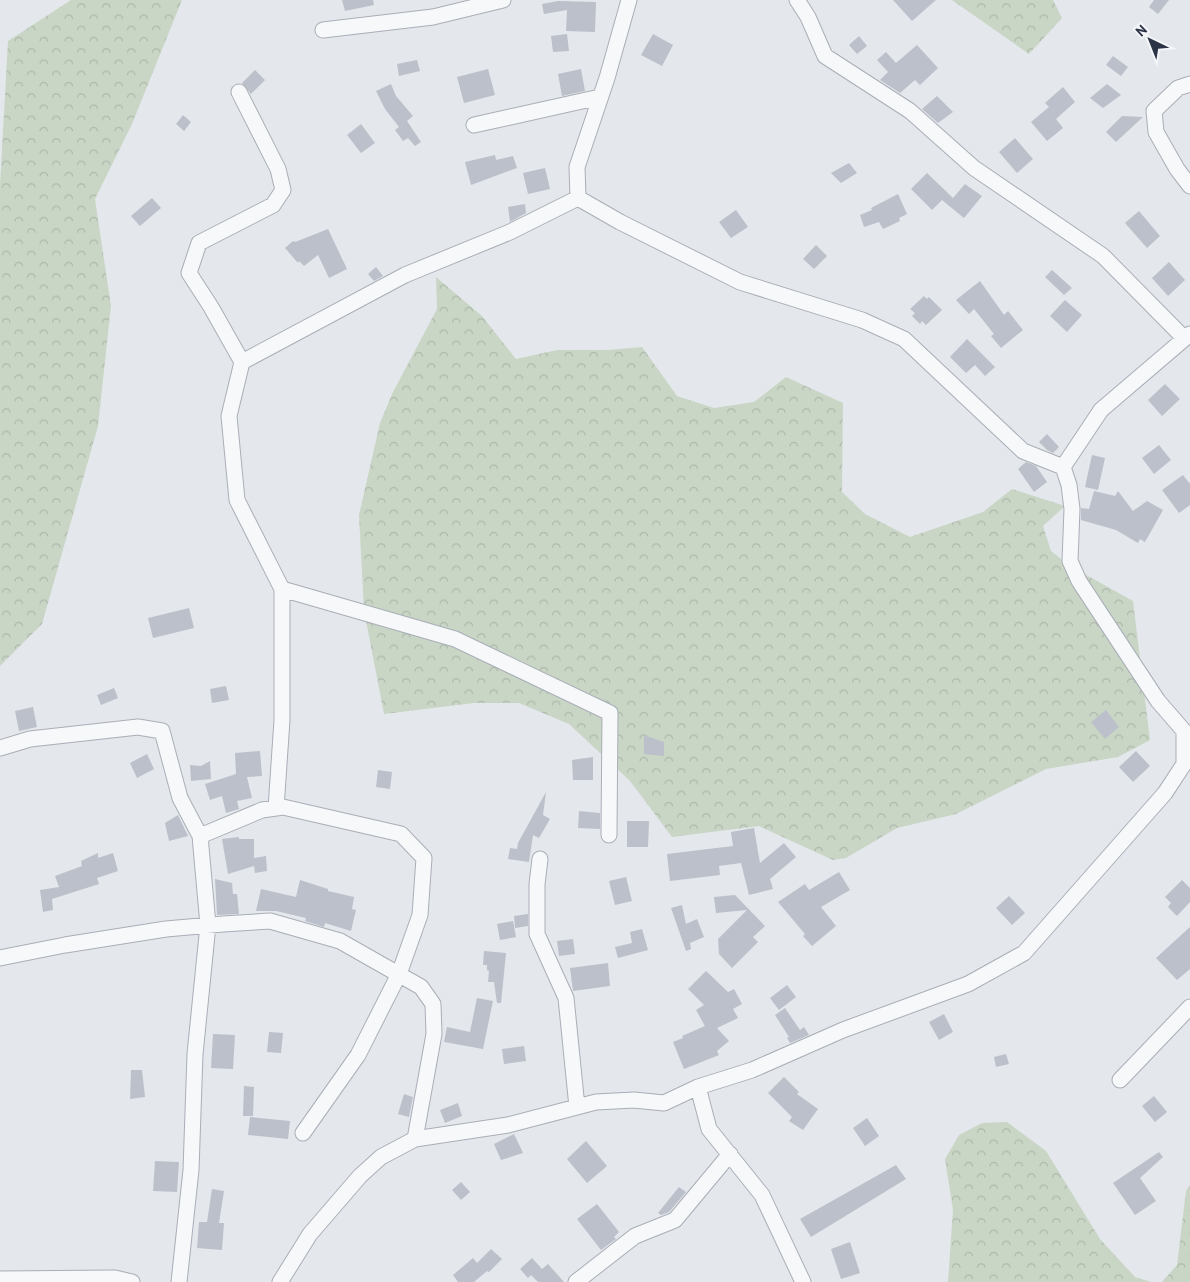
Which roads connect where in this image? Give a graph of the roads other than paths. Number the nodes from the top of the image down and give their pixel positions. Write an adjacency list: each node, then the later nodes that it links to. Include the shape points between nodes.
1 (503, 0): 4 (street, via 433,17)
2 (629, 0): 7 (street)
3 (797, 0): 11 (street, via 825,56 910,111 974,168 1103,256)
4 (322, 30)
5 (1190, 84): 9 (street, via 1178,88 1154,111 1156,132)
6 (238, 92): 12 (street, via 278,169 283,190 273,205 199,243 189,273)
7 (600, 97): 8 (street); 10 (street, via 577,167)
8 (474, 125)
9 (1190, 186)
10 (578, 198): 12 (street, via 510,232 405,275); 13 (street, via 740,282 862,320 904,339 1023,451)
11 (1187, 336): 13 (street, via 1101,410)
12 (242, 362): 14 (street, via 229,416 237,500)
13 (1063, 467): 15 (street, via 1072,509 1070,561 1079,581 1158,701)
14 (282, 589): 17 (street, via 282,720); 18 (street, via 455,639 610,712)
15 (1187, 733): 26 (street, via 1184,764 1165,793 1024,953 968,984 843,1030 752,1070)
16 (0, 748): 19 (street, via 30,739 138,726 162,731 180,798)
17 (276, 808): 19 (street, via 262,810); 23 (street, via 401,834 424,858 420,915)
18 (609, 835)
19 (200, 836): 21 (street)
20 (540, 859): 27 (street, via 537,934 566,998)
21 (208, 925): 22 (street, via 65,945); 23 (street, via 270,921 340,941); 33 (street, via 195,1054 191,1170)
22 (0, 958)
23 (399, 974): 28 (street, via 358,1055); 29 (street, via 421,987 432,1004 434,1034)
24 (1190, 1007): 25 (street)
25 (1120, 1080)
26 (698, 1087): 27 (street, via 664,1104 634,1100 596,1102); 30 (street, via 710,1129)
27 (577, 1107): 29 (street, via 483,1130)
28 (303, 1133)
29 (415, 1139): 34 (street, via 381,1157 360,1176 310,1234)
30 (730, 1154): 35 (street, via 675,1220 635,1236); 36 (street, via 762,1196)
31 (0, 1279): 32 (street, via 115,1278)
32 (132, 1282)
33 (179, 1282)
34 (280, 1282)
35 (576, 1282)
36 (803, 1282)

